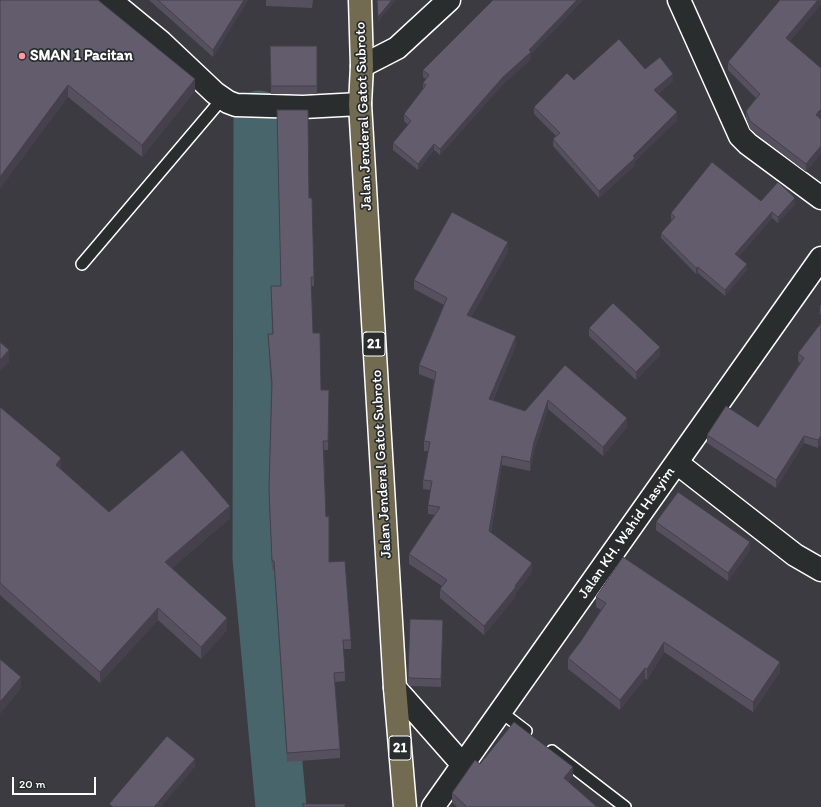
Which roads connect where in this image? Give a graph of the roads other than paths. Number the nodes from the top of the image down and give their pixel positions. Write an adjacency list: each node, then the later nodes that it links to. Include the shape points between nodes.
1 (110, 0): 6 (street)
2 (360, 0): 5 (highway, Jalan Jenderal Gatot Subroto / 21)
3 (449, 0): 5 (street, via 397,48)
4 (679, 0): 8 (street, via 740,136)
5 (362, 66): 7 (highway, Jalan Jenderal Gatot Subroto / 21)
6 (229, 102): 7 (street, via 303,107); 10 (lane)
7 (360, 104): 13 (highway, Jalan Jenderal Gatot Subroto / 21)
8 (821, 198)
9 (821, 258): 11 (street, Jalan KH. Wahid Hasyim)
10 (82, 264)
11 (677, 463): 12 (street, via 795,555); 14 (street, Jalan KH. Wahid Hasyim)
12 (821, 570)
13 (395, 688): 17 (street); 18 (highway, Jalan Jenderal Gatot Subroto / 21)
14 (501, 712): 15 (lane); 17 (street, Jalan KH. Wahid Hasyim)
15 (532, 736)
16 (544, 745): 20 (lane)
17 (463, 765): 19 (street, Jalan KH. Wahid Hasyim)
18 (405, 807)
19 (433, 807)
20 (625, 807)

